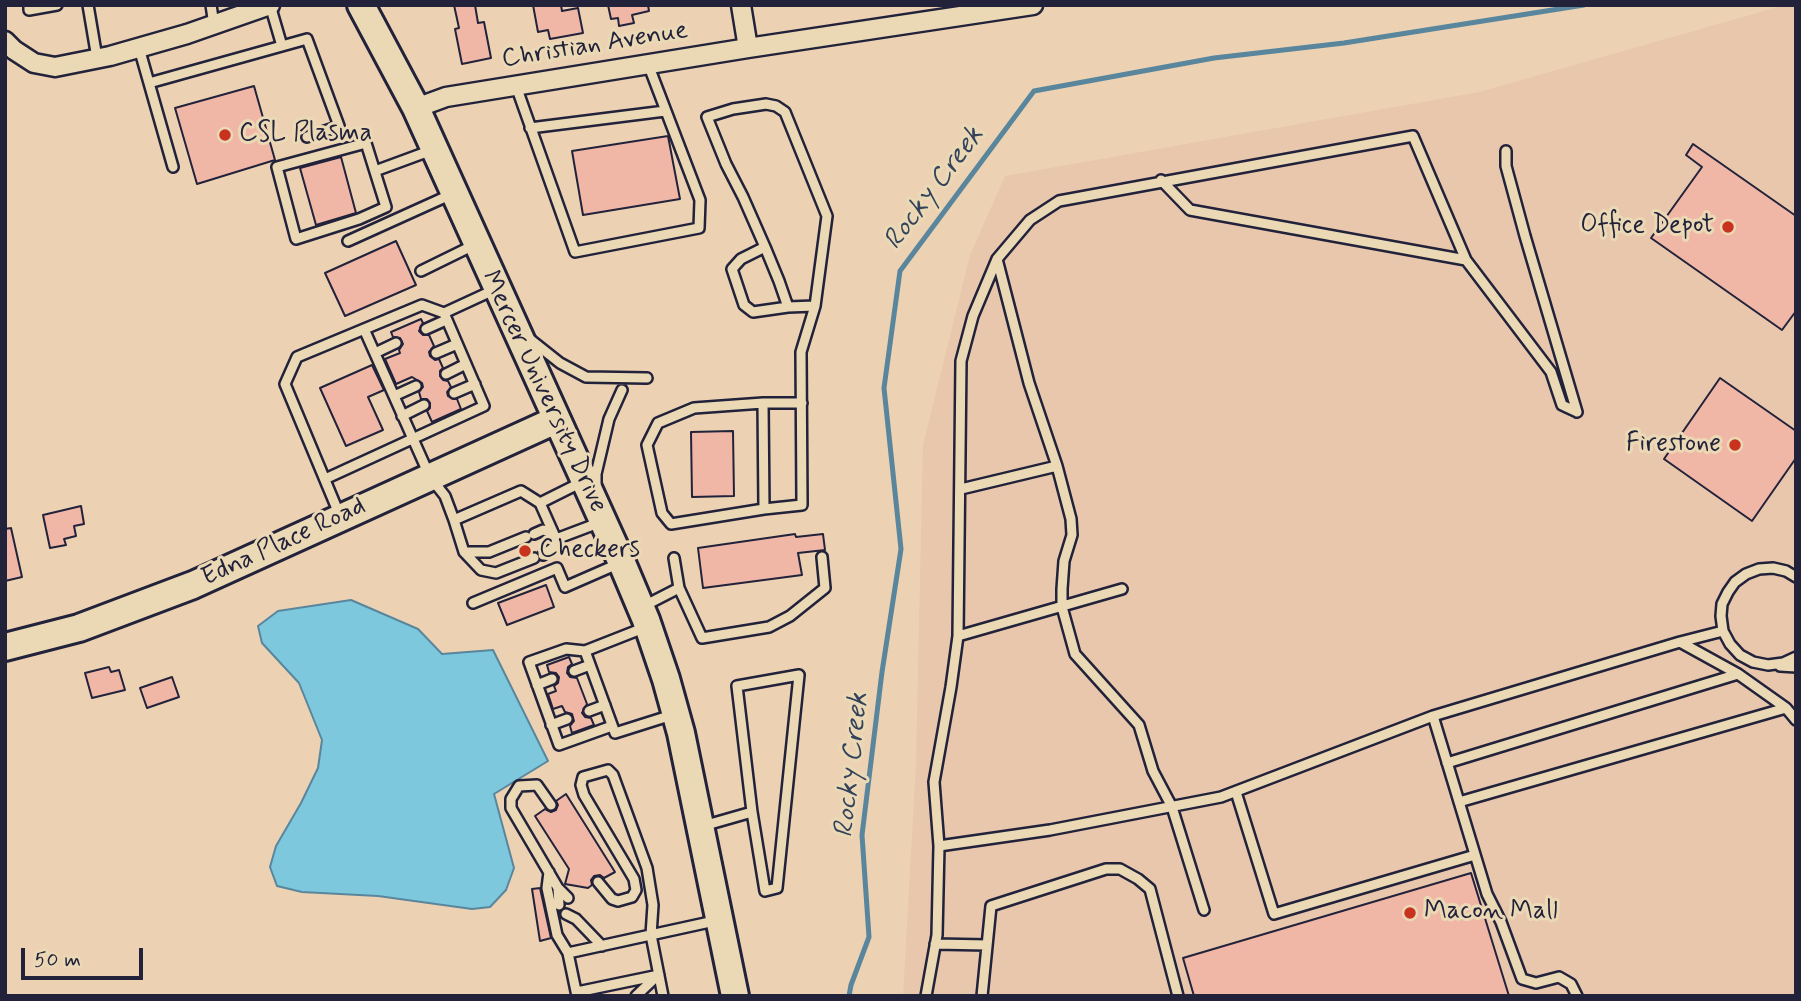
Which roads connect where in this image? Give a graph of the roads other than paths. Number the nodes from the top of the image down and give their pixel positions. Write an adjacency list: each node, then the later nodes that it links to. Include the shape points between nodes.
1 (29, 5): 2 (lane, via 29,10)
2 (57, 5)
3 (88, 5): 14 (lane)
4 (211, 5): 9 (lane)
5 (270, 5): 9 (street); 11 (lane)
6 (361, 5): 18 (main road, Mercer University Drive)
7 (741, 5): 13 (street)
8 (1033, 5): 13 (street, Christian Avenue)
9 (214, 25): 12 (street)
10 (5, 41): 14 (street, via 34,63 55,67)
11 (282, 46): 16 (lane); 21 (lane, via 307,39 339,126)
12 (139, 48): 14 (street); 16 (lane)
13 (748, 48): 15 (street, Christian Avenue)
14 (97, 58)
15 (648, 64): 17 (street, Christian Avenue); 19 (lane)
16 (149, 83): 24 (lane)
17 (516, 86): 18 (street, Christian Avenue, via 446,97); 20 (lane)
18 (415, 108): 22 (main road, Mercer University Drive)
19 (665, 111): 20 (lane); 20 (lane, via 700,200 699,228 575,252)
20 (530, 128)
21 (307, 137)
22 (434, 150): 25 (lane); 27 (main road, Mercer University Drive)
23 (1506, 151): 32 (lane, via 1525,236 1577,412 1562,405 1551,372)
24 (173, 167)
25 (375, 171): 25 (lane, via 386,207 296,239 277,167 366,144)
26 (1161, 180): 31 (lane, via 1059,201 1030,220); 32 (lane, via 1190,210); 32 (lane, via 1413,136)
27 (453, 193): 28 (lane); 29 (main road, Mercer University Drive)
28 (348, 241)
29 (476, 244): 33 (lane); 34 (main road, Mercer University Drive)
30 (765, 247): 35 (lane, via 707,117 766,104 785,112 827,216); 36 (lane); 36 (lane, via 732,269 744,305 753,312)
31 (997, 259): 59 (lane, via 1029,383); 63 (lane, via 961,361)
32 (1466, 260)
33 (421, 271)
34 (496, 289): 37 (lane); 38 (main road, Mercer University Drive)
35 (815, 306): 36 (lane); 54 (lane, via 802,352)
36 (788, 307)
37 (445, 317): 39 (lane, via 422,304); 40 (lane); 42 (lane)
38 (509, 318): 47 (lane, via 552,357 586,377); 57 (main road, Mercer University Drive)
39 (364, 329): 43 (lane); 61 (lane, via 297,357 285,384)
40 (426, 329)
41 (396, 344): 43 (lane)
42 (457, 344): 44 (lane); 45 (lane)
43 (374, 353): 52 (lane)
44 (436, 353)
45 (466, 364): 46 (lane); 48 (lane)
46 (446, 374)
47 (647, 379)
48 (475, 384): 51 (lane); 58 (lane, via 484,406)
49 (416, 386): 52 (lane)
50 (622, 390): 66 (lane, via 609,419 596,474)
51 (453, 393)
52 (394, 396): 56 (lane)
53 (763, 403): 54 (lane); 65 (lane); 65 (lane, via 694,408 658,423 647,445 662,513 671,524)
54 (802, 403): 65 (lane, via 802,505)
55 (424, 405): 56 (lane)
56 (402, 416): 58 (lane)
57 (556, 420): 60 (main road, Edna Place Road); 62 (main road, Mercer University Drive)
58 (413, 438): 60 (lane); 61 (lane)
59 (1057, 466): 63 (lane); 79 (lane, via 1072,535 1064,561)
60 (430, 477): 67 (main road, Edna Place Road); 68 (lane)
61 (325, 479): 67 (lane)
62 (584, 481): 64 (lane); 66 (main road, Mercer University Drive)
63 (961, 489): 82 (lane)
64 (540, 503): 68 (lane, via 521,491); 69 (lane)
65 (764, 509)
66 (599, 514): 69 (lane); 73 (main road, Mercer University Drive)
67 (341, 517): 84 (main road, Edna Place Road, via 146,605)
68 (454, 520): 70 (lane)
69 (556, 539): 70 (lane, via 543,530 489,552); 70 (lane, via 556,546 496,573 481,570)
70 (464, 552)
71 (822, 557): 76 (lane, via 825,588 769,627 702,638)
72 (674, 558): 76 (lane)
73 (622, 562): 78 (lane, via 565,587 557,568); 80 (main road, Mercer University Drive)
74 (1791, 570): 75 (lane); 81 (lane, via 1759,569 1735,582 1723,604)
75 (1796, 577)
76 (680, 588): 80 (lane)
77 (1122, 589): 79 (lane)
78 (473, 603)
79 (1062, 607): 82 (lane); 107 (lane, via 1075,654 1139,724 1153,771)
80 (644, 617): 85 (lane); 97 (main road, Mercer University Drive)
81 (1723, 631): 83 (lane); 88 (lane, via 1740,655)
82 (958, 636): 110 (lane, via 934,782)
83 (1680, 642): 91 (lane); 98 (lane)
84 (5, 647)
85 (585, 651): 87 (lane); 93 (lane, via 566,649 529,662)
86 (1796, 657): 88 (lane)
87 (590, 665): 90 (lane); 94 (lane)
88 (1768, 665): 89 (lane)
89 (1796, 667)
90 (574, 671)
91 (1738, 674): 95 (lane); 103 (lane)
92 (552, 679): 93 (lane)
93 (537, 685): 101 (lane)
94 (605, 705): 96 (lane); 102 (lane)
95 (1786, 708): 100 (lane); 105 (lane)
96 (589, 711)
97 (676, 714): 102 (lane, via 615,733); 109 (main road, Mercer University Drive)
98 (1433, 716): 103 (lane); 104 (lane)
99 (567, 719): 101 (lane)
100 (1796, 720)
101 (551, 724): 102 (lane, via 559,745)
102 (612, 726)
103 (1447, 763): 105 (lane)
104 (1236, 792): 107 (lane); 111 (lane, via 1274,914)
105 (1459, 802): 111 (lane)
106 (551, 805): 112 (lane, via 537,785 519,786 511,799 511,808)
107 (1172, 807): 110 (lane); 117 (lane)
108 (752, 812): 108 (lane, via 765,891 777,888 799,675 737,686); 109 (lane)
109 (701, 826): 119 (main road, Mercer University Drive)
110 (939, 846): 121 (lane)
111 (1475, 855): 133 (lane, via 1522,979 1536,983 1559,977 1571,984)
112 (549, 872): 114 (lane); 124 (lane, via 547,888 557,935)
113 (598, 882): 120 (lane, via 618,901 632,897 636,890 581,785 583,776 608,770 648,868)
114 (558, 888): 115 (lane); 116 (lane)
115 (568, 898)
116 (559, 905)
117 (1204, 909)
118 (570, 911): 123 (lane)
119 (720, 920): 120 (lane); 129 (main road, Mercer University Drive)
120 (651, 935): 123 (lane); 125 (lane)
121 (935, 944): 122 (lane); 130 (lane)
122 (987, 945): 131 (lane); 132 (lane, via 991,906 1106,869 1120,869 1150,889)
123 (602, 946): 124 (lane)
124 (568, 953): 126 (lane)
125 (659, 975): 126 (lane); 127 (lane); 128 (lane)
126 (577, 994)
127 (636, 996)
128 (663, 996)
129 (735, 996)
130 (926, 996)
131 (982, 996)
132 (1178, 996)
133 (1577, 996)

